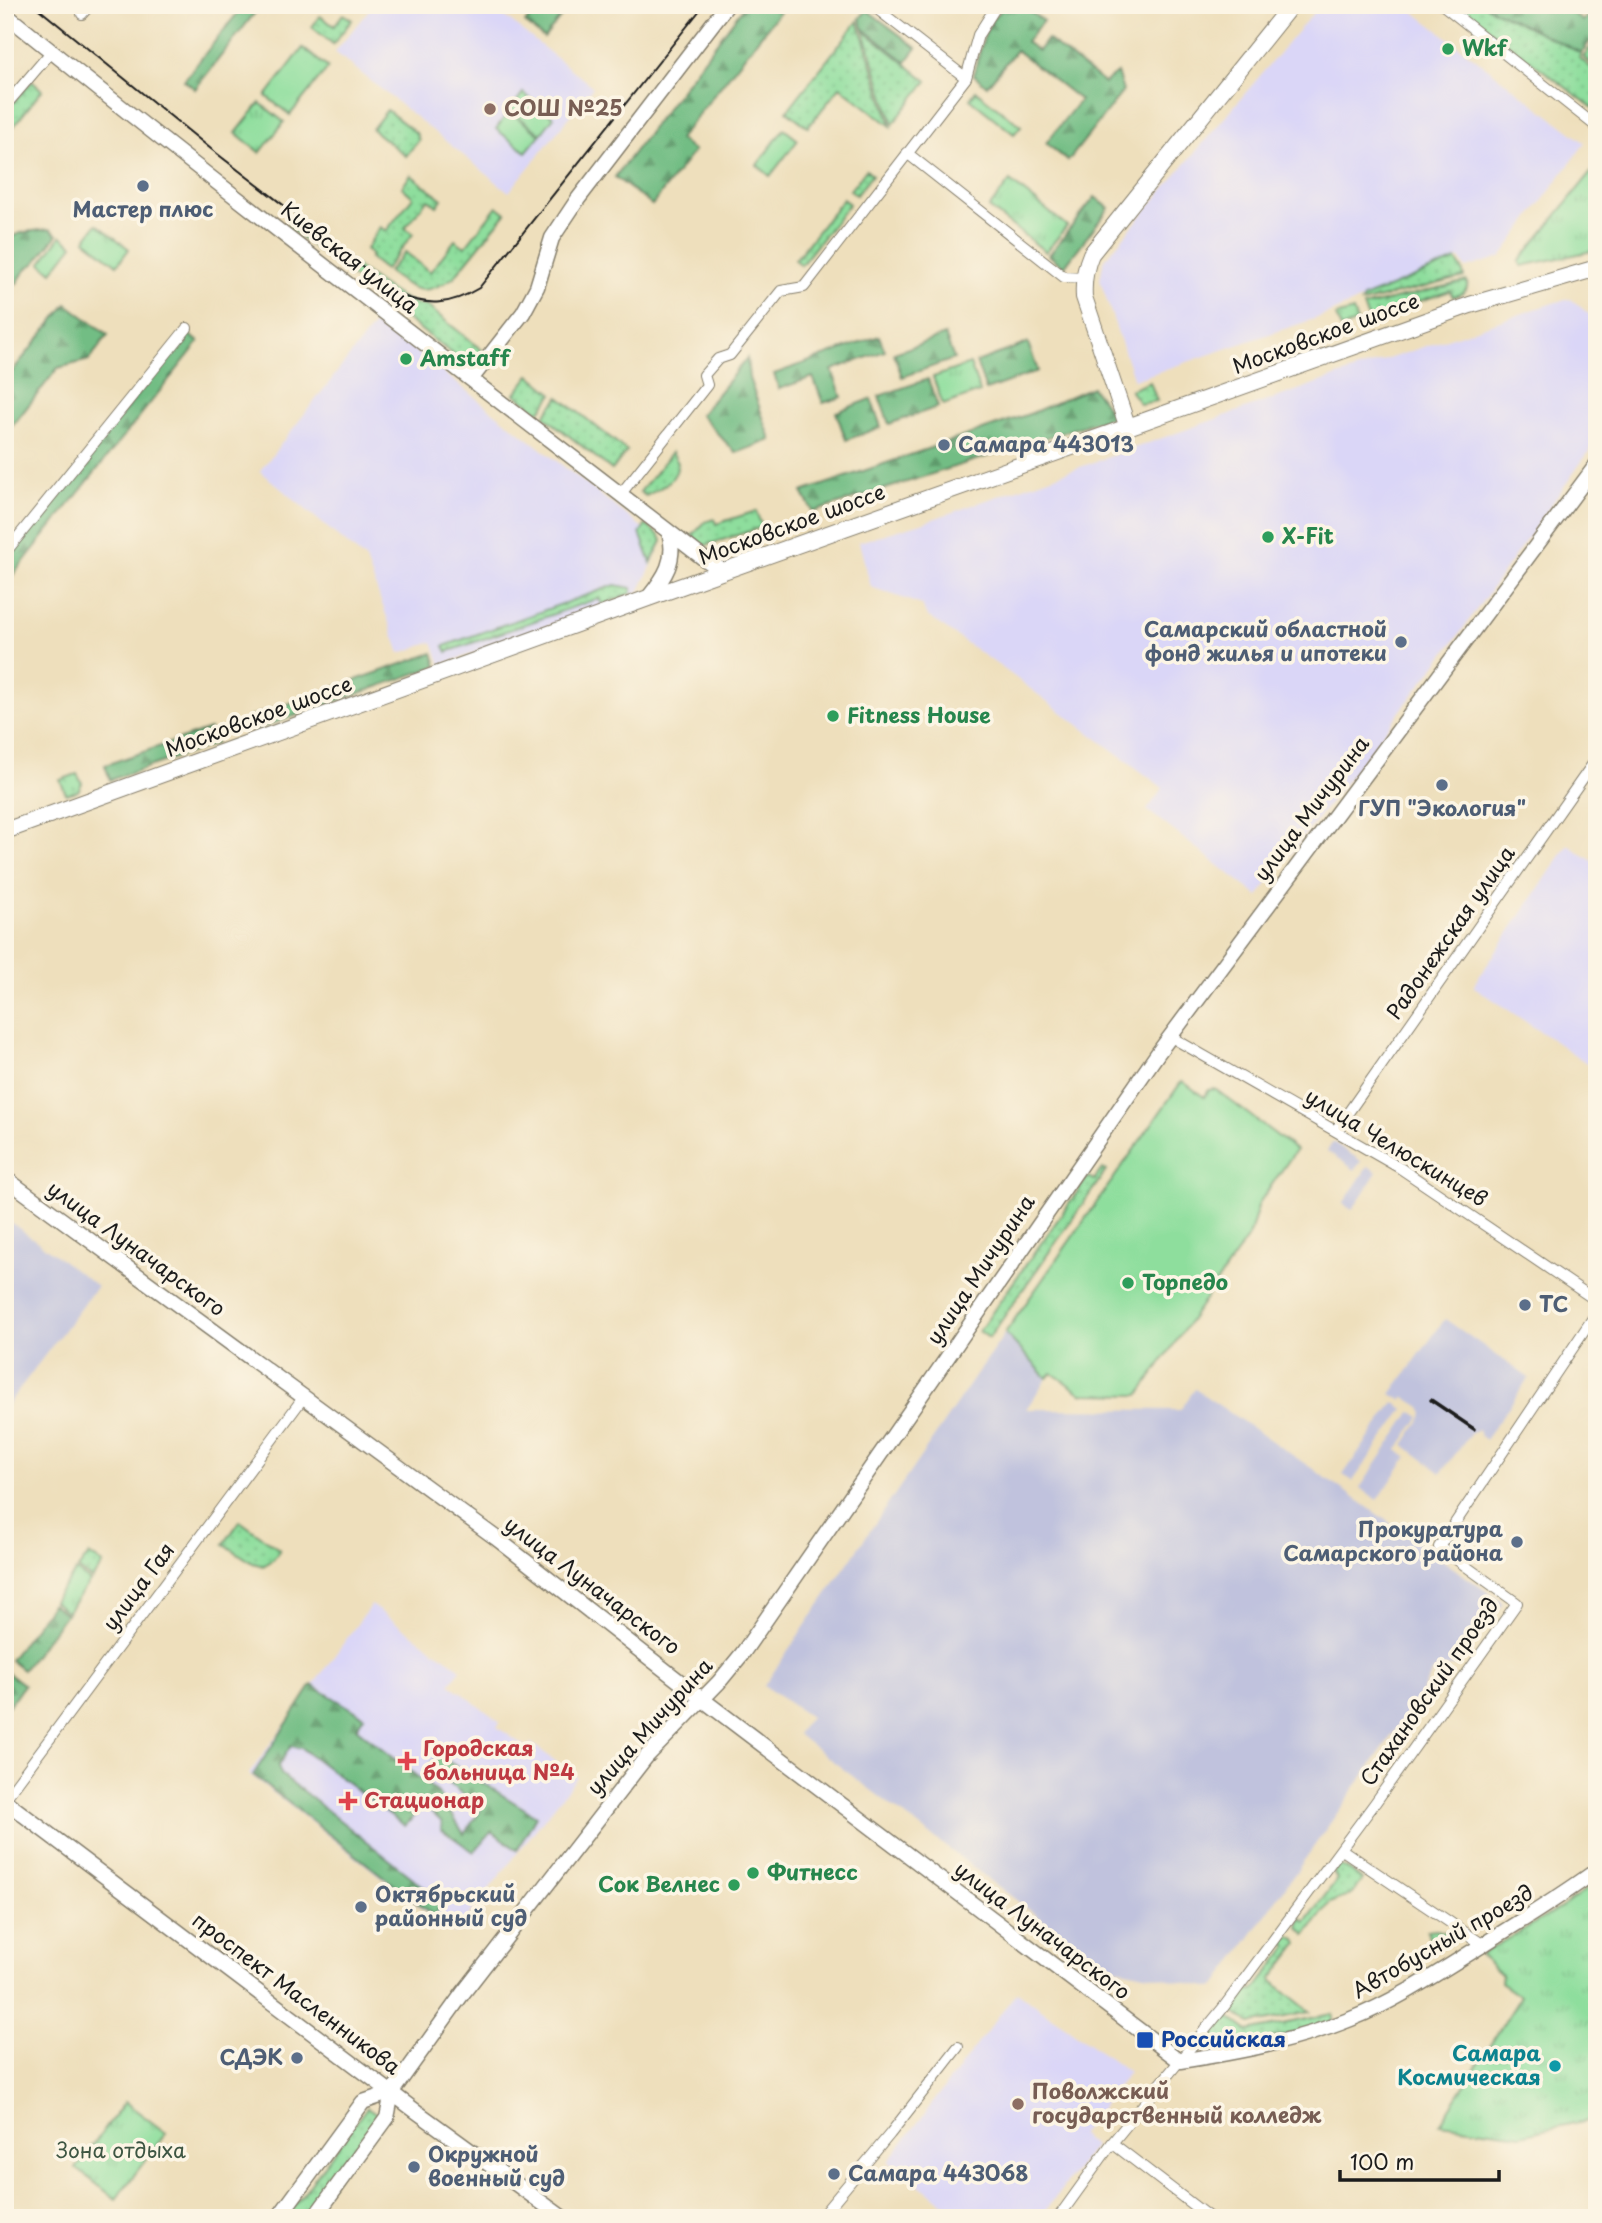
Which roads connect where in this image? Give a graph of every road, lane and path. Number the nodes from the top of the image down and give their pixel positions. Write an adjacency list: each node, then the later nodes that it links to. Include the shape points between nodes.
1 (90, 5): 8 (street)
2 (727, 5): 17 (main road, via 551,238 537,287 523,313)
3 (872, 5): 10 (street)
4 (997, 5): 10 (street, via 978,35)
5 (1292, 5): 15 (main road, via 1091,254)
6 (1443, 5): 12 (street)
7 (5, 14): 9 (main road, Киевская улица)
8 (82, 14)
9 (52, 51): 11 (street); 17 (main road, Киевская улица)
10 (966, 78): 13 (street)
11 (5, 106)
12 (1597, 127)
13 (907, 153): 15 (street, via 1064,277); 20 (street, via 804,287 781,291 730,355 718,359 704,376 707,385)
14 (1597, 268): 18 (main road, Московское шоссе, via 1470,306)
15 (1084, 278): 18 (main road, via 1084,297)
16 (187, 328): 22 (street)
17 (472, 378): 20 (main road, Киевская улица)
18 (1128, 428): 23 (main road, Московское шоссе)
19 (1597, 464): 27 (main road, улица Мичурина)
20 (620, 495): 21 (main road, Киевская улица)
21 (669, 532): 23 (main road, Киевская улица); 24 (main road, via 671,565)
22 (5, 553)
23 (724, 571): 24 (main road, Московское шоссе)
24 (648, 598): 26 (main road, Московское шоссе)
25 (1597, 758): 28 (street, Радонежская улица)
26 (5, 831)
27 (1171, 1037): 28 (street, улица Челюскинцев); 33 (main road, улица Мичурина, via 742,1654)
28 (1336, 1130): 30 (street, улица Челюскинцев)
29 (5, 1178): 32 (main road, улица Луначарского)
30 (1597, 1301)
31 (1597, 1312): 35 (street, Стахановский проезд, via 1438,1547 1517,1603)
32 (303, 1398): 33 (main road, улица Луначарского, via 496,1538); 34 (street, улица Гая)
33 (702, 1699): 39 (main road, улица Луначарского); 40 (main road, улица Мичурина, via 630,1776)
34 (5, 1800): 40 (main road, проспект Масленникова)
35 (1341, 1849): 37 (street); 39 (street, Стахановский проезд)
36 (1597, 1870): 37 (main road, Автобусный проезд)
37 (1482, 1944): 39 (main road, Автобусный проезд, via 1349,2020 1263,2047)
38 (958, 2047): 45 (street)
39 (1180, 2061): 41 (street)
40 (392, 2092): 42 (main road, via 363,2102); 43 (main road, улица Мичурина, via 387,2119); 44 (main road, проспект Масленникова)
41 (1112, 2144): 46 (street); 47 (street)
42 (278, 2218)
43 (314, 2218)
44 (563, 2218)
45 (820, 2218)
46 (1058, 2218)
47 (1210, 2218)

